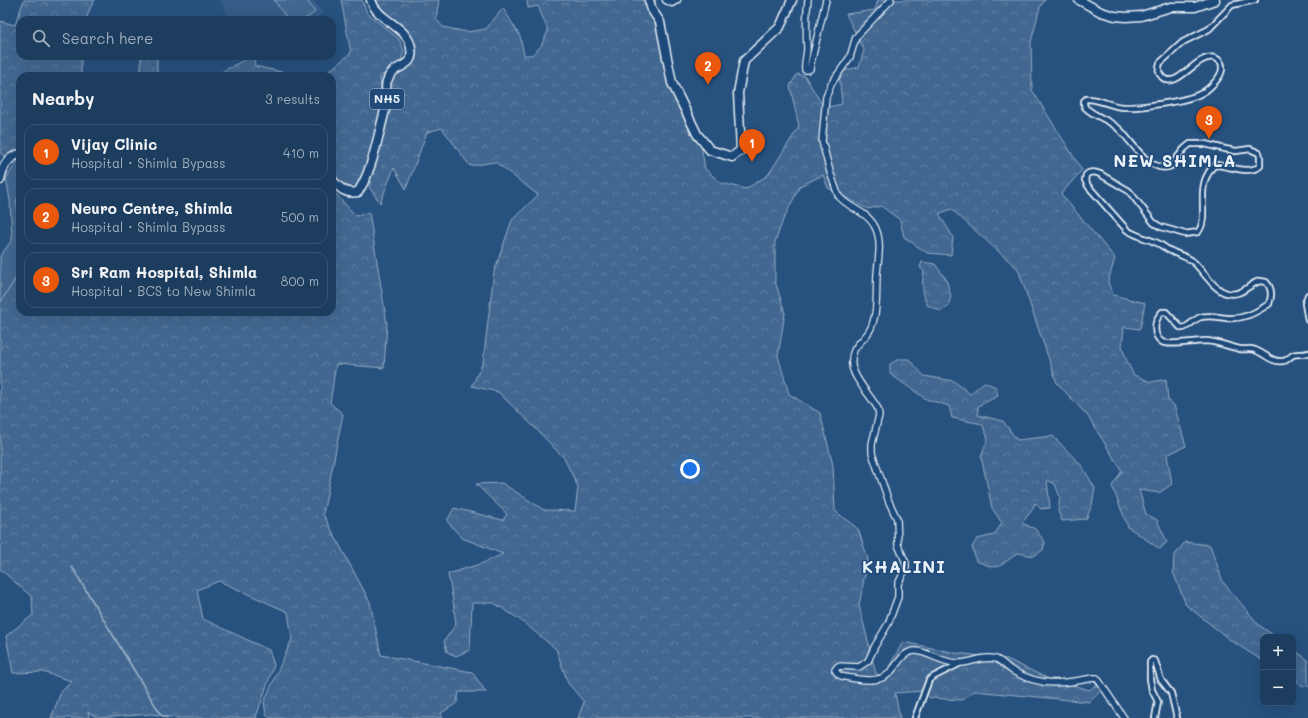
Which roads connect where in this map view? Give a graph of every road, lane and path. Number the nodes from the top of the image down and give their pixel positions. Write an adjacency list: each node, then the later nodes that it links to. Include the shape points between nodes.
1 (370, 0): 14 (highway, NH5, via 379,13 406,36 412,58 408,64 389,74 386,84 387,100 374,155 358,192 346,192)
2 (649, 0): 5 (highway, via 660,22 672,83 697,134 710,150 732,157 741,150 738,93 744,61 780,27)
3 (666, 0): 4 (main road, via 672,3)
4 (677, 0)
5 (792, 0)
6 (808, 0): 7 (street, via 805,70 810,69)
7 (826, 0)
8 (891, 0): 18 (street, via 858,33 848,61 831,84 826,96 822,135 838,195 872,221 878,235 874,319 867,334 853,352 852,365 854,374 878,409 872,453 897,519 898,545 906,568 898,584 898,597 888,624 868,661 859,667 838,666 835,670 845,677 880,679 889,674 907,653 914,651)
9 (1079, 0): 10 (highway, via 1102,12 1126,17 1141,16 1171,7 1195,7)
10 (1215, 0)
11 (1254, 0): 17 (street, via 1232,5 1208,30 1183,42 1160,63 1159,73 1170,80 1179,78 1205,59 1218,59 1222,67 1220,77 1200,94 1152,105 1127,107 1086,99 1084,106 1122,132 1144,158 1163,167 1171,166 1190,144 1205,144 1231,150 1250,149 1259,153 1260,166 1241,170 1214,166 1204,183 1202,227 1198,232 1185,234 1154,223 1128,191 1100,174 1089,173 1085,180 1127,230 1192,260 1225,293 1238,293 1260,281 1266,282 1270,289 1272,294 1269,304 1239,318 1201,317 1183,328 1166,312 1162,312 1155,326 1160,340 1172,344 1210,342 1251,349 1281,362 1294,355)
12 (16, 155): 13 (highway, via 6,163)
13 (0, 180)
14 (336, 183)
15 (1308, 295): 16 (street, via 1305,304)
16 (1308, 320)
17 (1308, 353)
18 (961, 663): 19 (street, via 929,680); 20 (street, via 982,658 995,659 1031,680 1058,684 1096,678)
19 (915, 718)
20 (1124, 718)
21 (1155, 718): 22 (street, via 1158,702 1150,678 1149,665 1152,660 1155,661 1161,680 1171,693)
22 (1177, 718)

